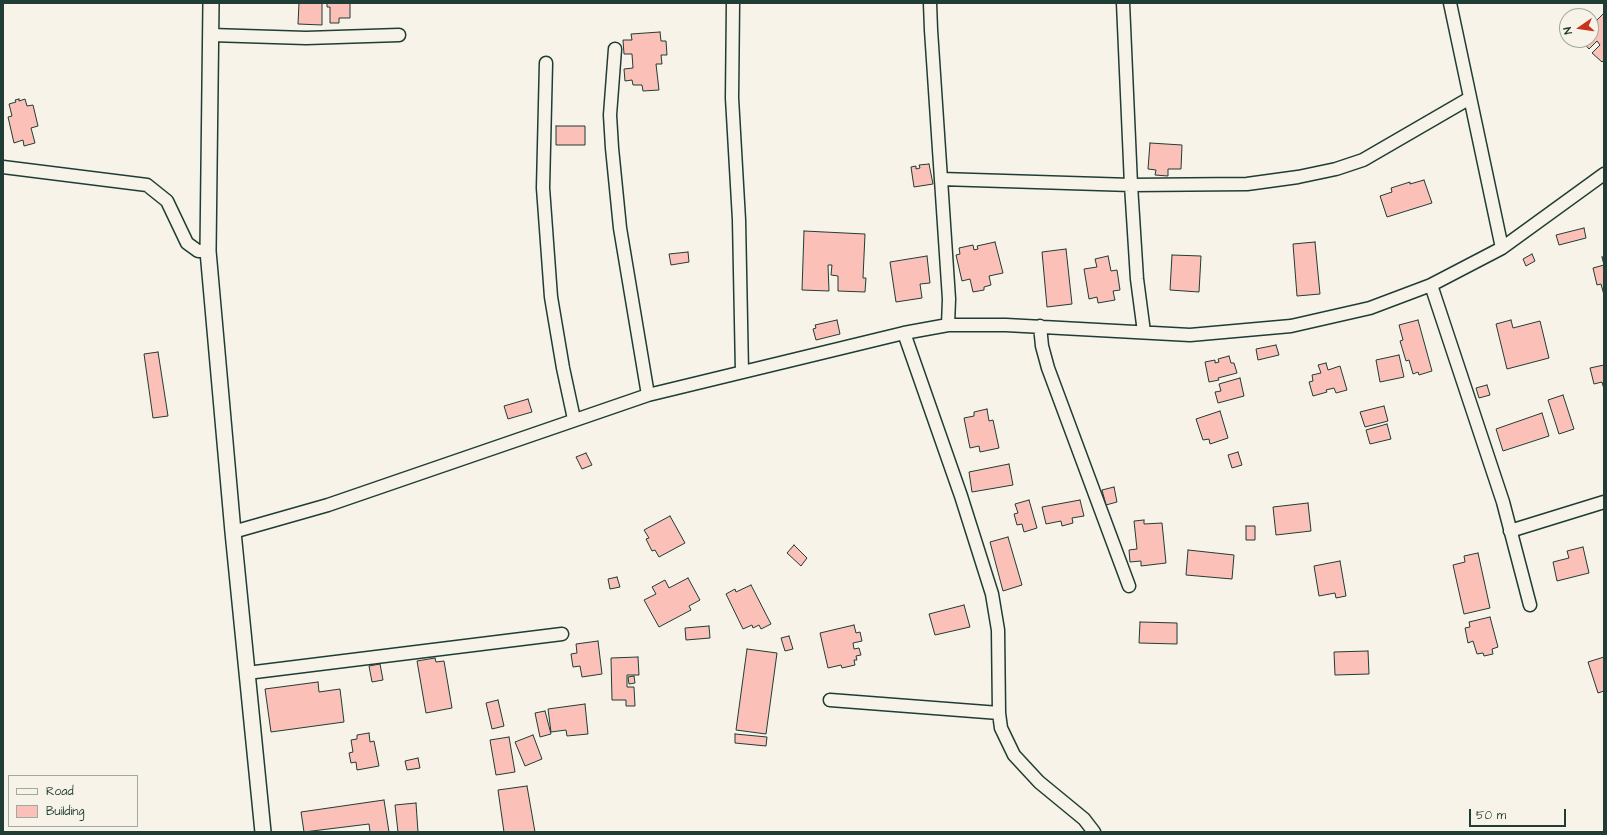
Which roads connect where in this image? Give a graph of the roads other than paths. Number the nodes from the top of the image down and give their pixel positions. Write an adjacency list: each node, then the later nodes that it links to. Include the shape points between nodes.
1 (211, 3): 6 (street)
2 (733, 3): 22 (street, via 732,98 739,220)
3 (930, 3): 13 (street)
4 (1123, 3): 14 (street)
5 (1450, 3): 10 (street)
6 (211, 35): 7 (street, via 306,38); 16 (street)
7 (399, 35)
8 (615, 49): 23 (street, via 610,115 612,148 620,228)
9 (546, 63): 24 (street, via 544,188 551,297)
10 (1470, 98): 14 (street, via 1363,160 1336,169 1247,184); 15 (street)
11 (3, 167): 16 (street, via 148,185 167,201 188,243 198,250)
12 (1604, 174): 15 (street)
13 (941, 179): 14 (street); 18 (street, via 949,299)
14 (1131, 185): 20 (street, via 1137,280)
15 (1502, 248): 17 (street)
16 (208, 251): 27 (street)
17 (1431, 285): 20 (street, via 1370,308 1291,326 1190,334); 26 (street, via 1503,502)
18 (948, 325): 19 (street); 21 (street)
19 (1040, 326): 20 (street); 28 (street, via 1048,368)
20 (1144, 332)
21 (904, 333): 22 (street); 33 (street, via 992,594 998,630)
22 (742, 372): 23 (street)
23 (648, 395): 24 (street)
24 (574, 419): 27 (street, via 328,505)
25 (1604, 502): 26 (street)
26 (1510, 531): 29 (street)
27 (233, 532): 31 (street)
28 (1129, 586)
29 (1530, 605)
30 (562, 634): 31 (street)
31 (247, 673): 34 (street)
32 (830, 700): 33 (street)
33 (999, 712): 35 (street, via 1001,728 1014,754 1039,782 1084,819)
34 (263, 832)
35 (1094, 832)

